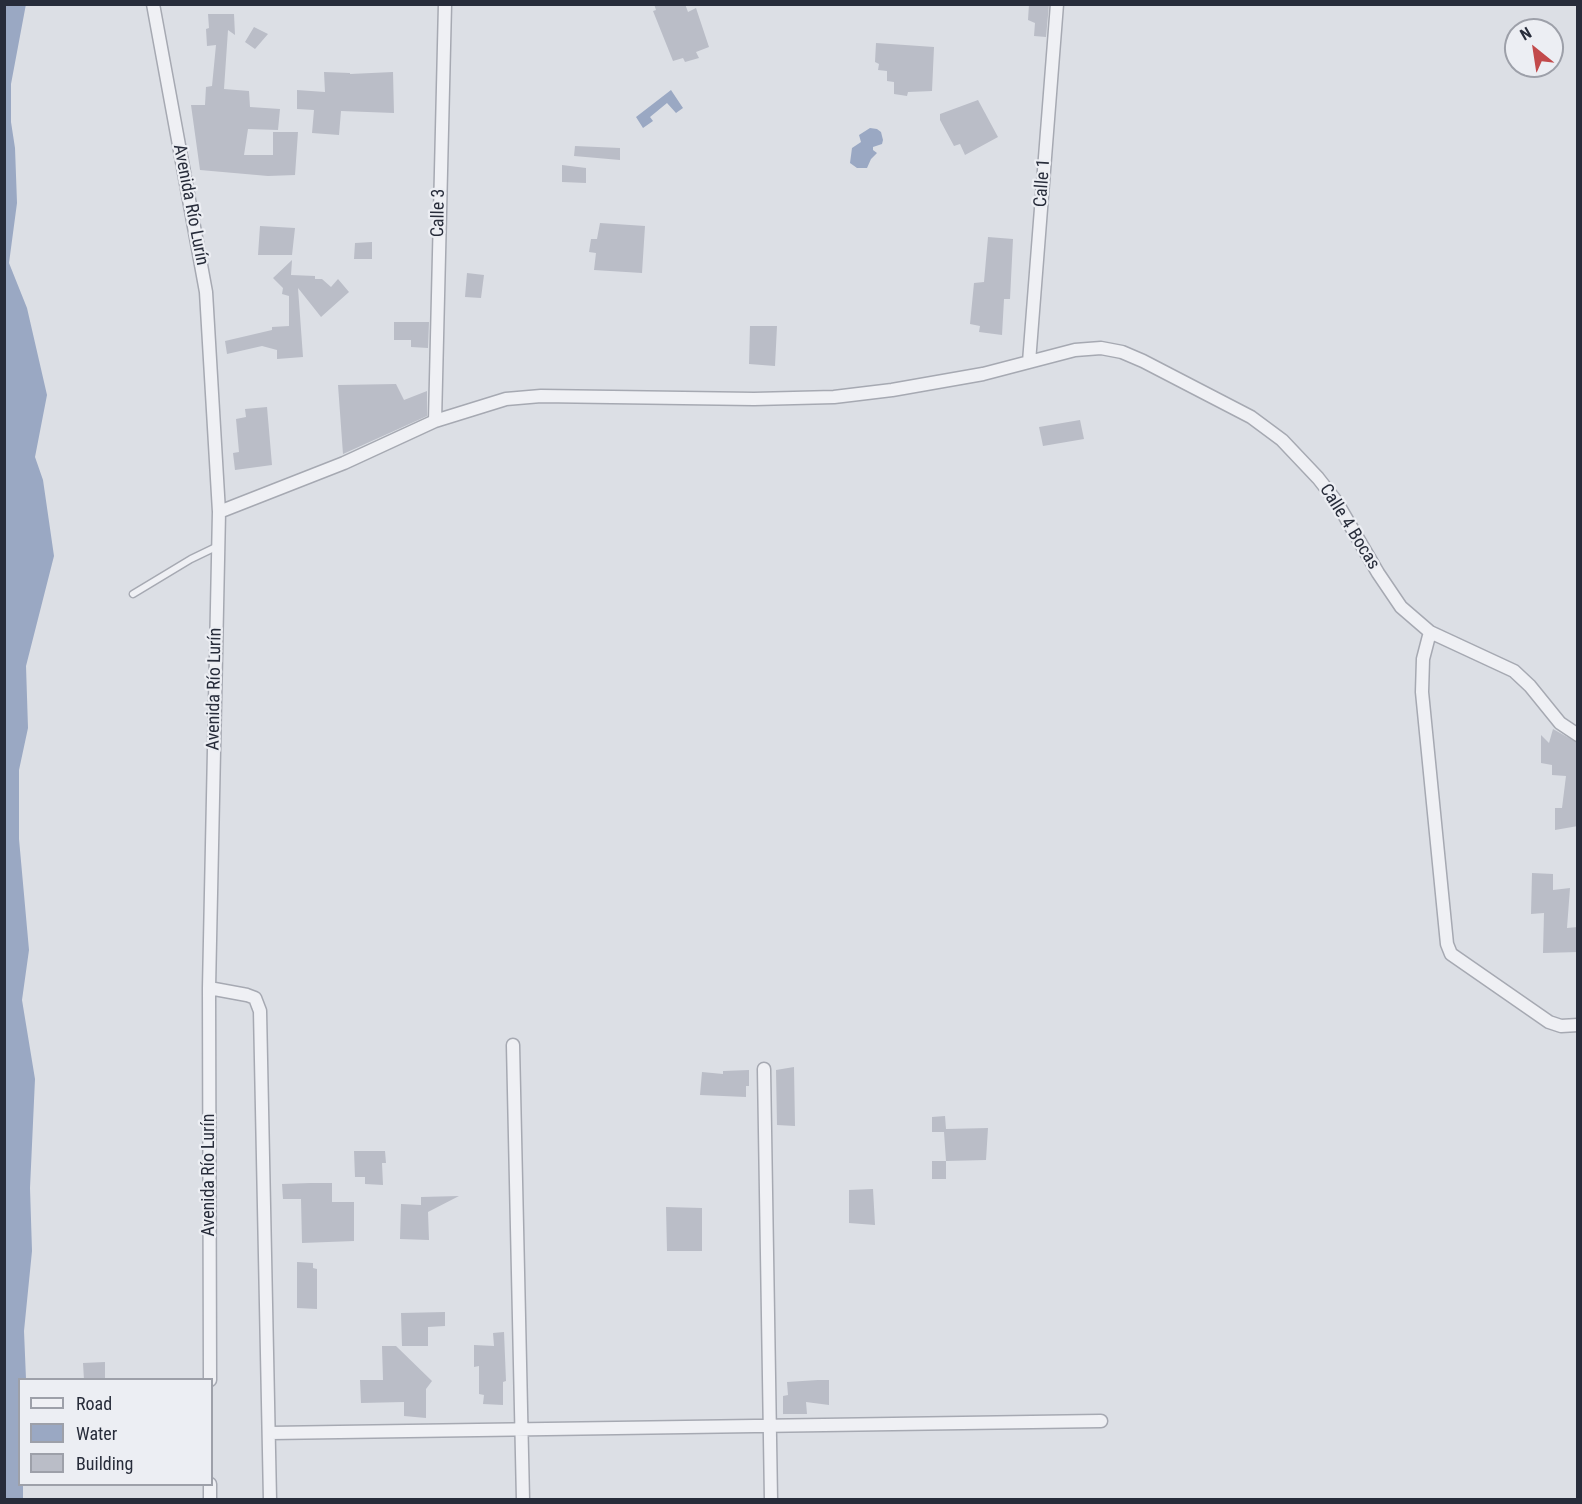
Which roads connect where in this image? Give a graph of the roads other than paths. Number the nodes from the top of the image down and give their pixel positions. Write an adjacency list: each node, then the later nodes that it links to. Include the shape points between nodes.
1 (153, 4): 6 (street, Avenida Río Lurín, via 206,292)
2 (445, 4): 5 (street, Calle 3)
3 (1057, 4): 4 (street, Calle 1)
4 (1029, 362): 5 (street, Calle 4 Bocas, via 983,374 834,398 541,396 506,399); 9 (street, Calle 4 Bocas, via 1075,350 1101,348 1122,352 1251,417 1282,440 1318,477 1401,607)
5 (435, 421): 6 (street, Calle 4 Bocas, via 344,463)
6 (219, 512): 7 (street, Avenida Río Lurín)
7 (218, 546): 8 (lane); 11 (street, Avenida Río Lurín)
8 (133, 594)
9 (1430, 632): 10 (street, Calle 4 Bocas, via 1514,671 1560,723); 12 (street, via 1423,659 1422,692 1447,944 1451,954 1549,1022)
10 (1578, 735)
11 (209, 988): 15 (street, Avenida Río Lurín); 19 (street, via 247,994 255,998 260,1011)
12 (1578, 1025)
13 (513, 1045): 18 (street)
14 (764, 1069): 17 (street)
15 (210, 1378)
16 (1101, 1421): 17 (street)
17 (770, 1426): 18 (street); 22 (street)
18 (522, 1429): 19 (street); 21 (street)
19 (270, 1433): 20 (street)
20 (270, 1500)
21 (523, 1500)
22 (771, 1500)

